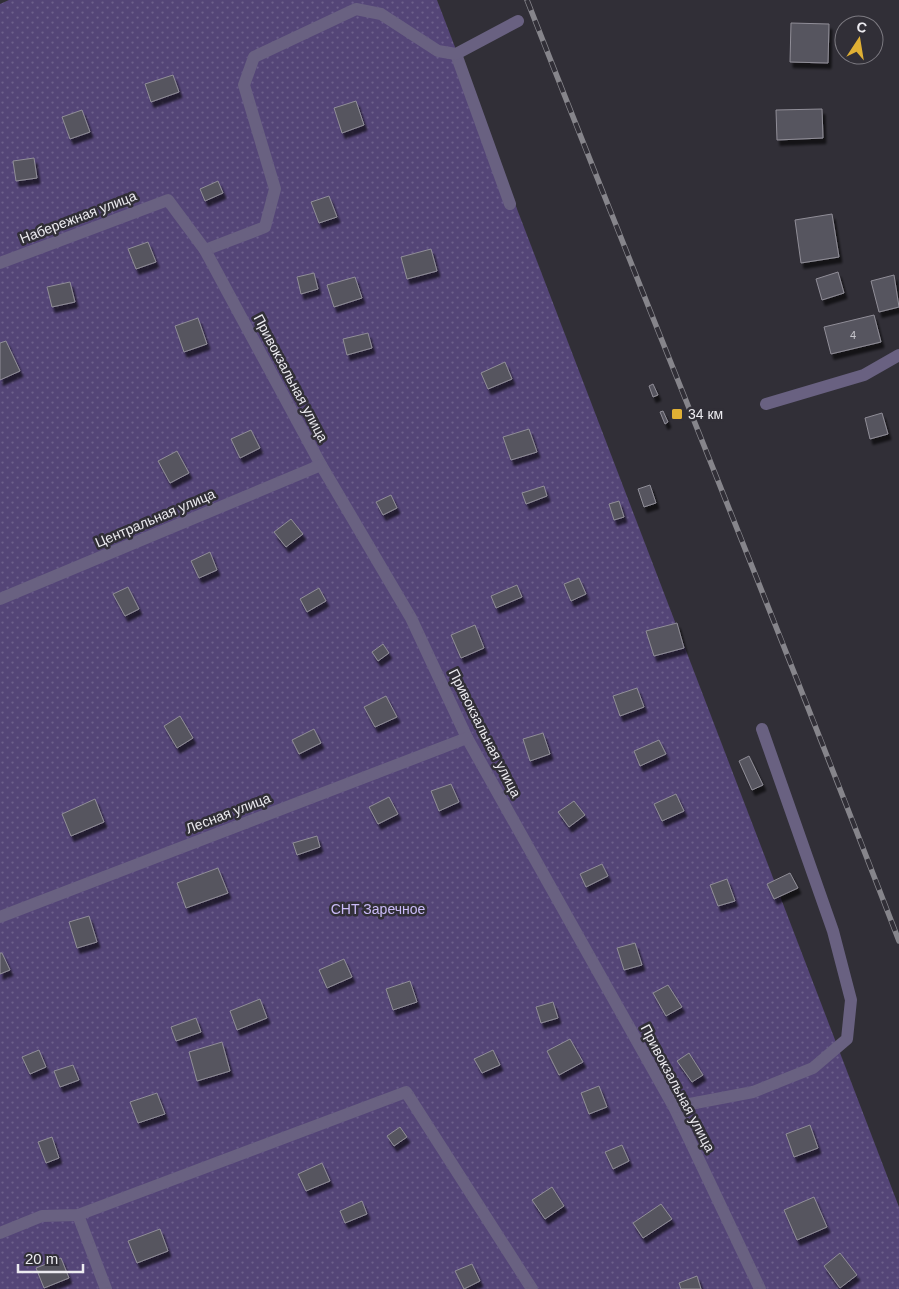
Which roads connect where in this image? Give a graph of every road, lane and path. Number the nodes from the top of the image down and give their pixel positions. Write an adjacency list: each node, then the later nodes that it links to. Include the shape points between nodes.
1 (354, 5): 3 (street, via 381,14 438,51); 6 (street, via 254,57 244,85 275,190 265,227)
2 (518, 21): 3 (street)
3 (456, 54): 5 (street)
4 (168, 200): 6 (street, Привокзальная улица); 7 (street, Набережная улица)
5 (510, 204)
6 (205, 250): 10 (street, Привокзальная улица)
7 (0, 263)
8 (899, 355): 9 (street, via 864,375)
9 (766, 404)
10 (321, 465): 11 (street, Центральная улица); 13 (street, Привокзальная улица, via 411,618)
11 (0, 599)
12 (762, 729): 15 (street, via 833,931 851,1000 847,1039 813,1068 753,1092)
13 (467, 738): 14 (street, Лесная улица); 15 (street, Привокзальная улица)
14 (0, 917)
15 (674, 1107): 20 (street, Привокзальная улица)
16 (78, 1215): 17 (street, via 42,1216); 18 (street); 19 (street, via 406,1092)
17 (0, 1233)
18 (106, 1289)
19 (532, 1289)
20 (760, 1289)

